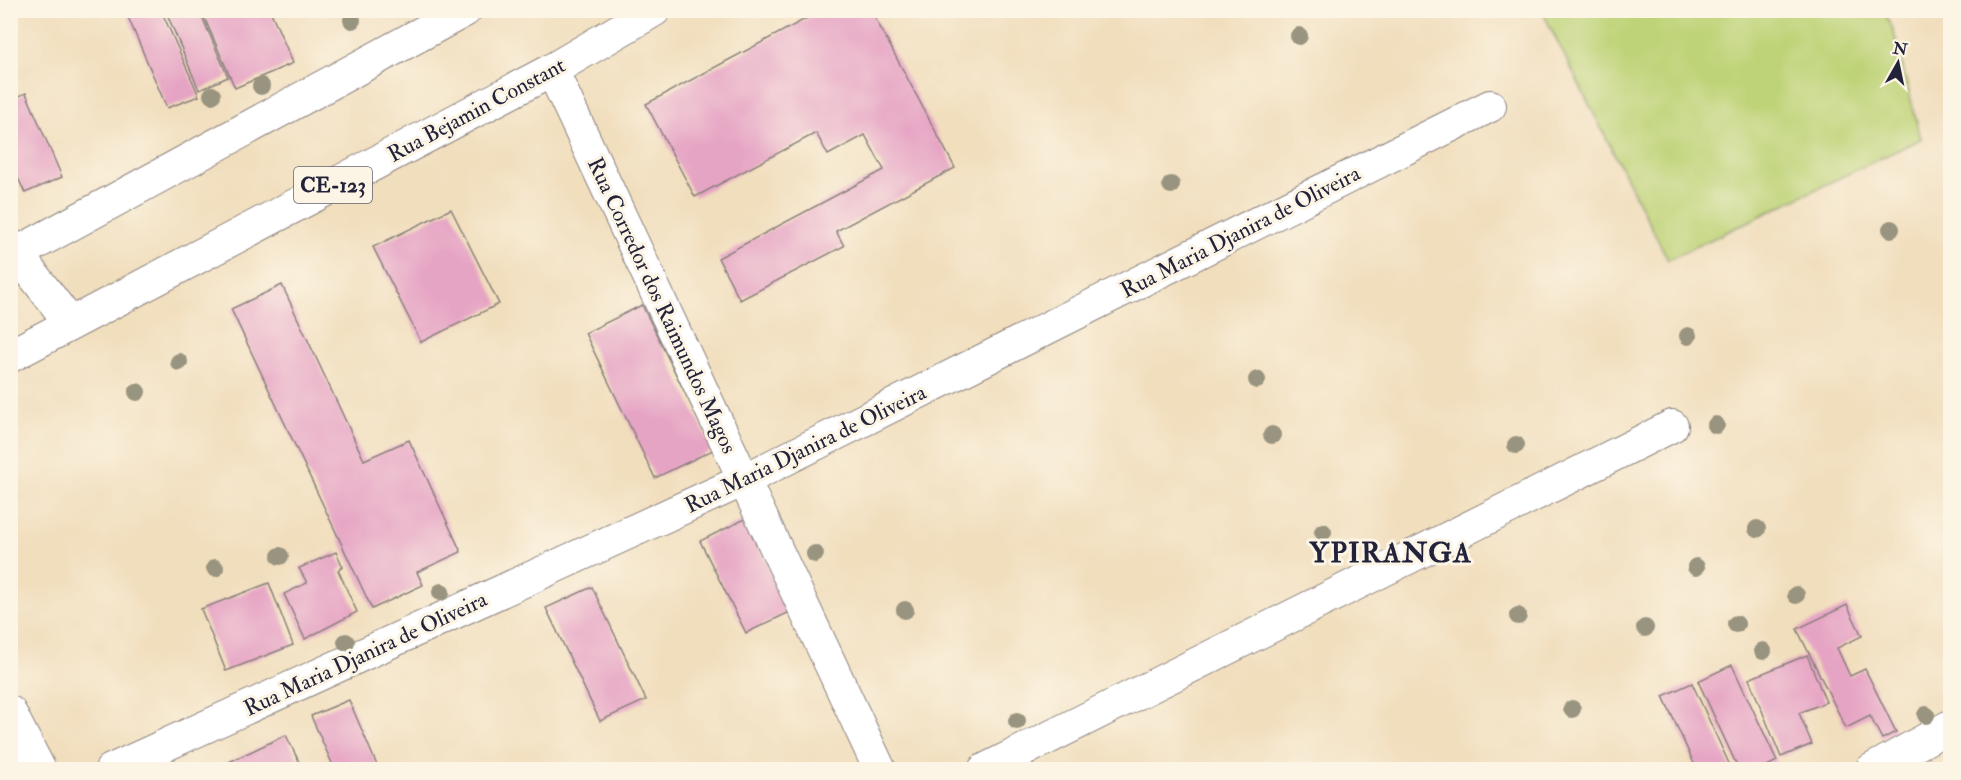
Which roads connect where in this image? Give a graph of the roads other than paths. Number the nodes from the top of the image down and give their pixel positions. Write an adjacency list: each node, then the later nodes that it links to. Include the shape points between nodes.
1 (465, 10): 5 (main road)
2 (654, 10): 3 (main road, Rua Bejamin Constant / CE-123)
3 (552, 70): 6 (main road, Rua Bejamin Constant / CE-123); 9 (street, Rua Corredor dos Raimundos Magos)
4 (1490, 106): 9 (street, Rua Maria Djanira de Oliveira)
5 (13, 252): 6 (street)
6 (71, 324): 7 (main road, Rua Bejamin Constant / CE-123)
7 (10, 356)
8 (1672, 426): 15 (street)
9 (744, 480): 13 (street, Rua Maria Djanira de Oliveira); 14 (street, Rua Corredor dos Raimundos Magos)
10 (10, 712): 12 (street)
11 (1950, 726): 16 (street)
12 (40, 770)
13 (111, 770)
14 (880, 770)
15 (984, 770)
16 (1871, 770)

